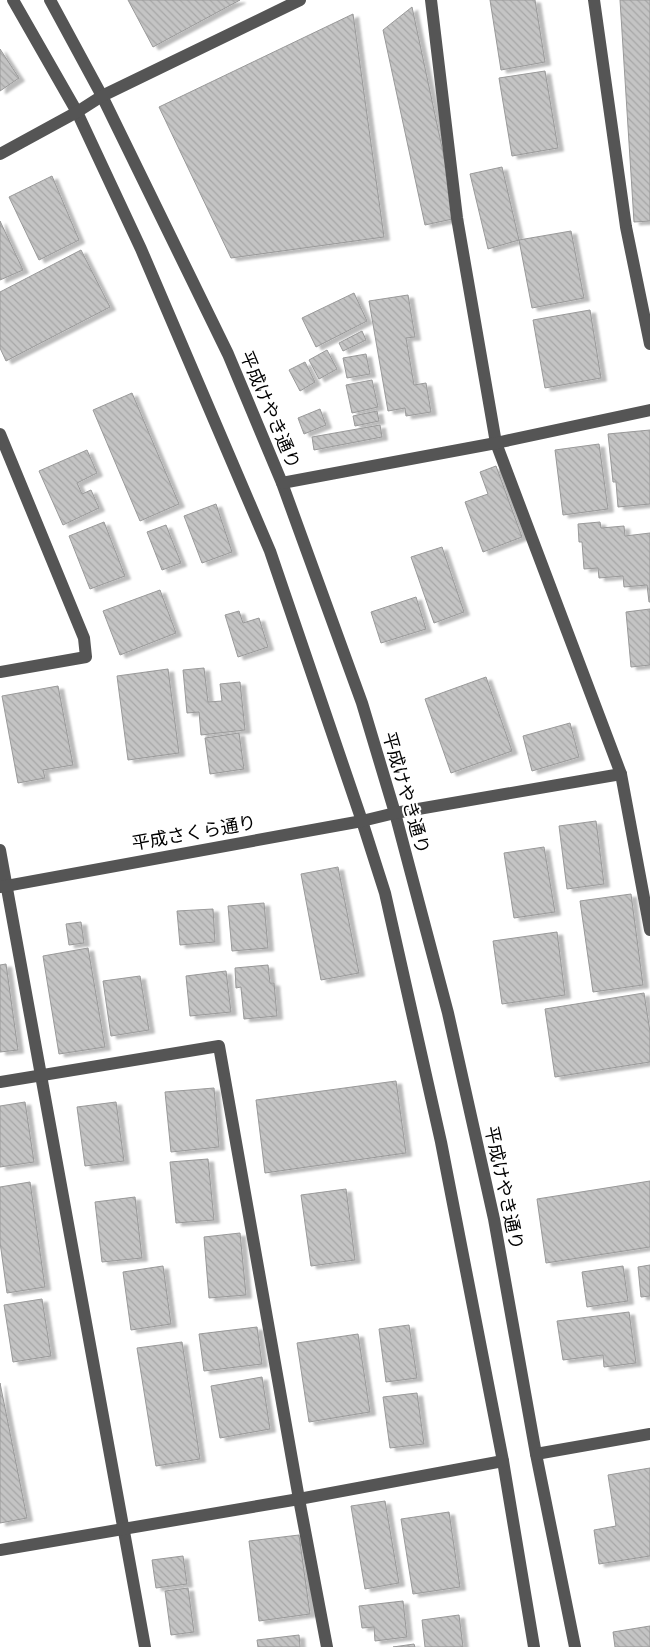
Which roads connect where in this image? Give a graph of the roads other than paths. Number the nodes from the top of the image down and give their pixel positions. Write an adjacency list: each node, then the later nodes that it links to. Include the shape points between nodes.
1 (13, 0): 7 (street)
2 (50, 0): 6 (street, 平成けやき通り)
3 (300, 0): 6 (street)
4 (431, 0): 12 (street, via 457,218)
5 (594, 0): 9 (street, via 626,227)
6 (102, 96): 7 (street); 13 (street, 平成けやき通り, via 228,354)
7 (77, 112): 8 (street); 17 (street, via 141,249 270,551)
8 (0, 154)
9 (650, 344)
10 (650, 410): 12 (street)
11 (0, 434): 14 (street, via 84,638 86,657)
12 (496, 443): 13 (street); 15 (street)
13 (282, 483): 16 (street, 平成けやき通り, via 362,703)
14 (0, 672)
15 (621, 774): 16 (street, 平成さくら通り); 19 (street)
16 (395, 813): 17 (street, 平成さくら通り); 25 (street, 平成けやき通り, via 448,1013 492,1210)
17 (362, 821): 20 (street, 平成さくら通り); 26 (street, via 385,893 441,1142)
18 (0, 850): 20 (street)
19 (644, 862): 21 (street)
20 (4, 886): 22 (street)
21 (650, 930)
22 (41, 1074): 23 (street); 27 (street, via 219,1046); 28 (street)
23 (0, 1082)
24 (650, 1434): 25 (street)
25 (536, 1454): 33 (street, 平成けやき通り)
26 (503, 1461): 27 (street); 32 (street)
27 (299, 1499): 28 (street); 31 (street)
28 (122, 1528): 29 (street); 30 (street)
29 (0, 1550)
30 (144, 1647)
31 (327, 1647)
32 (534, 1647)
33 (575, 1647)

